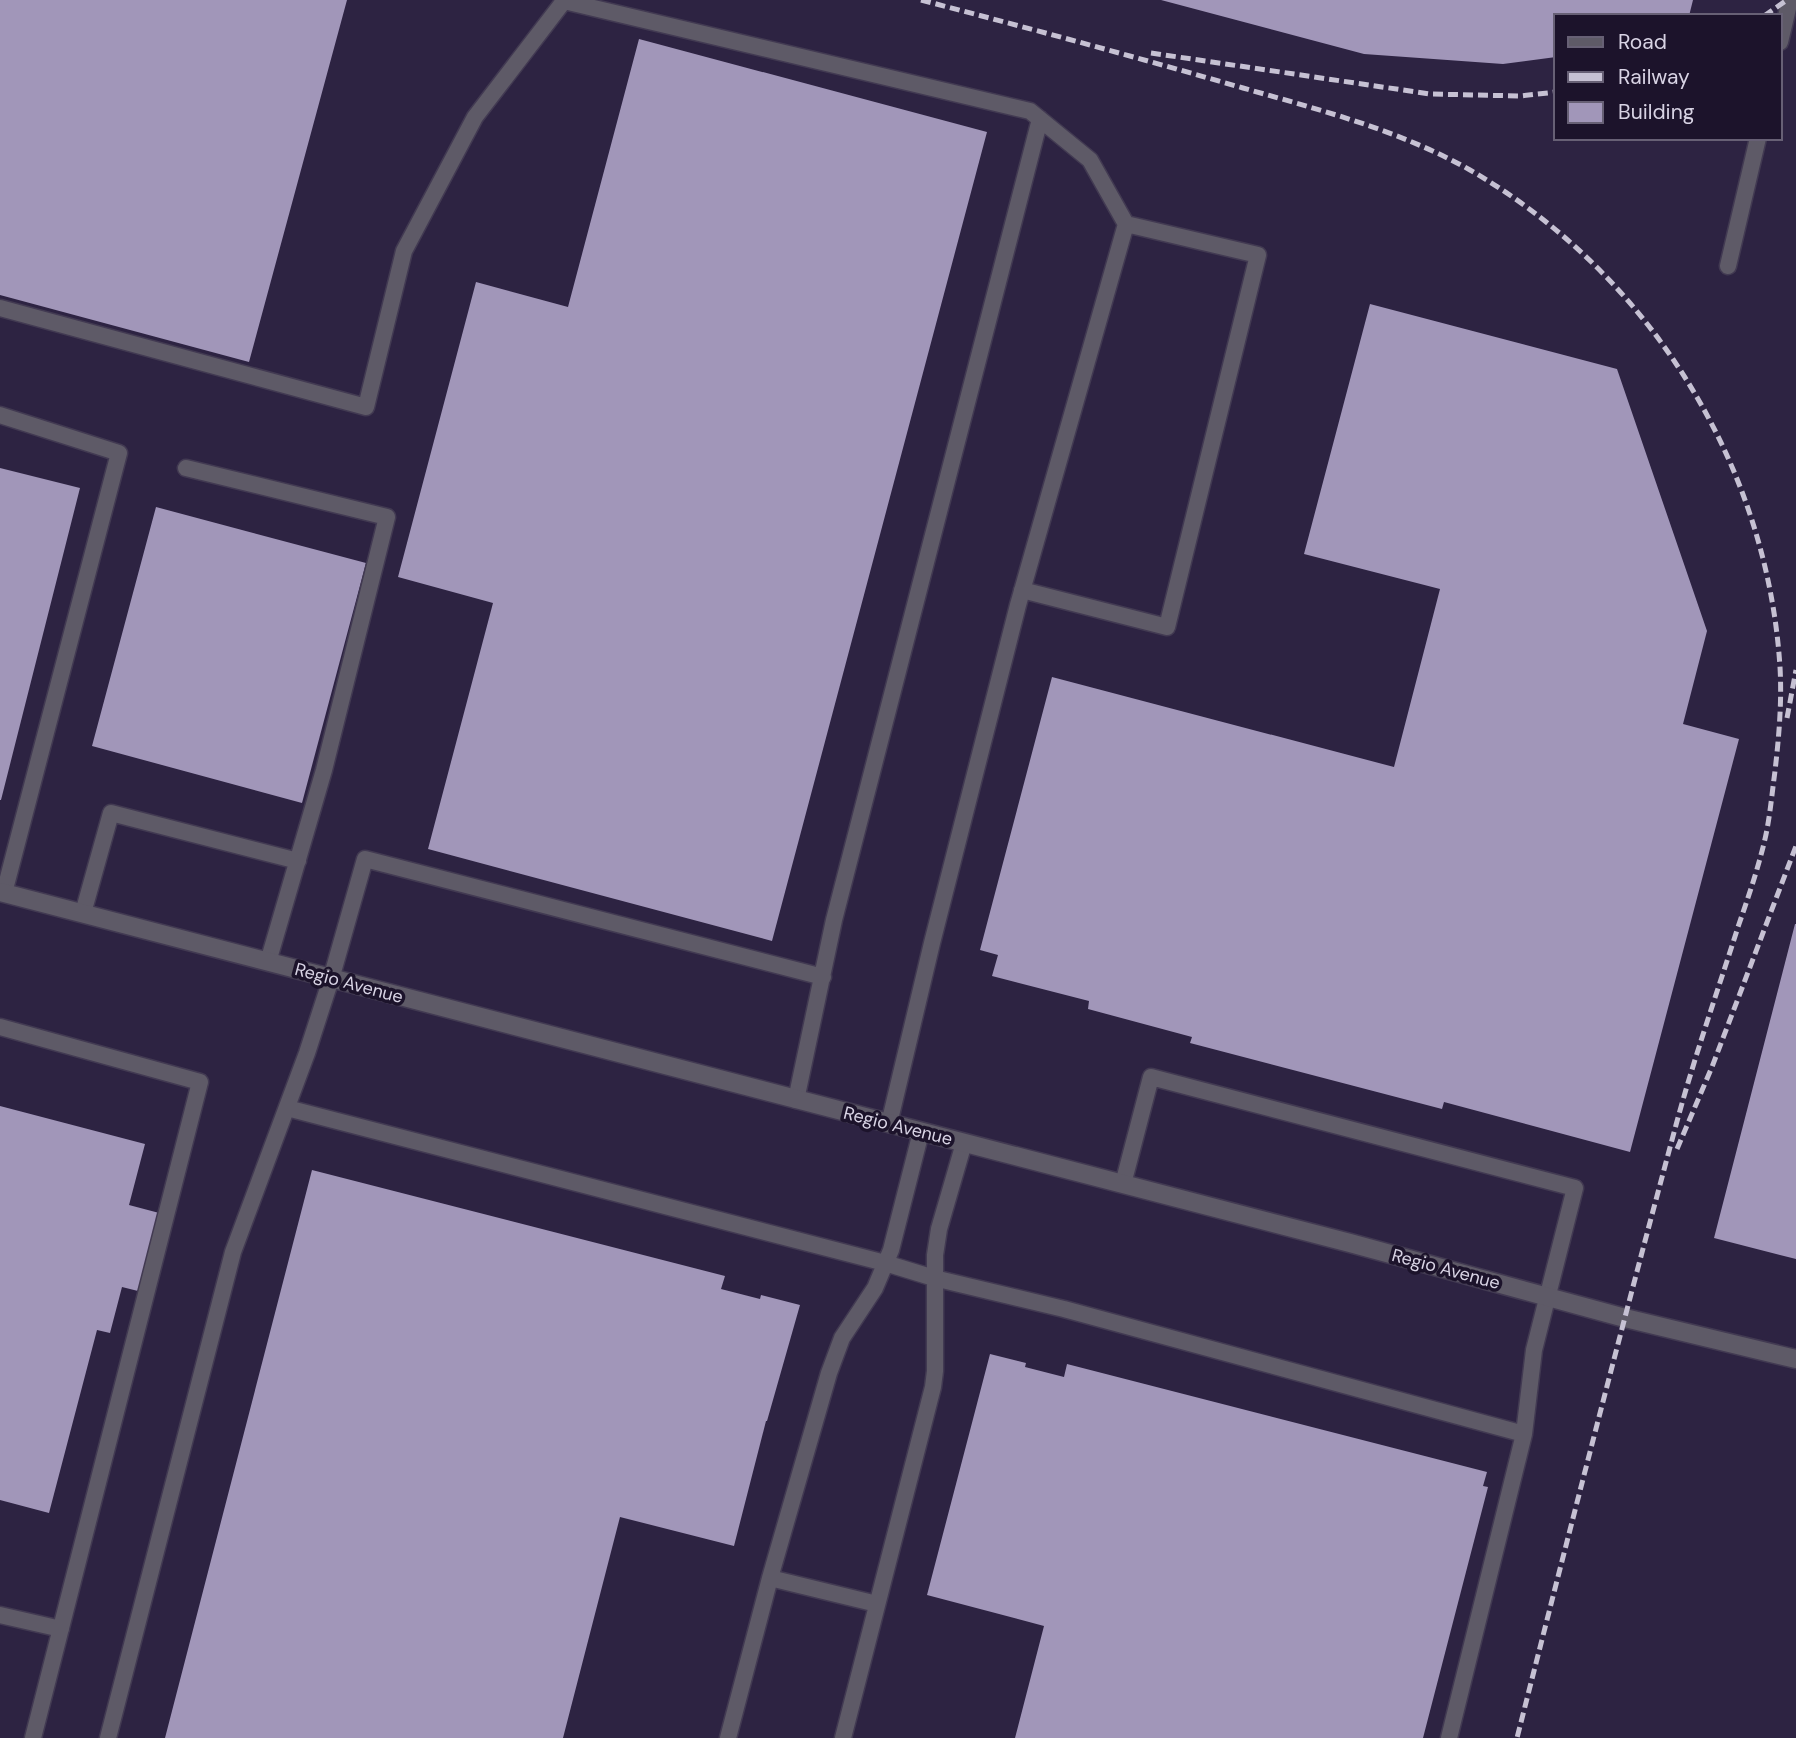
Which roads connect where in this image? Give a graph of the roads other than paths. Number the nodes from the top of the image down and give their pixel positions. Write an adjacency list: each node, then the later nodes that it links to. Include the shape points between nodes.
1 (1790, 0): 2 (lane)
2 (1782, 34)
3 (1040, 119): 5 (lane, via 1090,160); 7 (lane, via 1030,111 564,1 475,117 404,251 366,407); 15 (lane)
4 (1758, 140): 6 (lane)
5 (1126, 224): 10 (lane); 10 (lane, via 1258,255 1167,627)
6 (1728, 267)
7 (0, 308)
8 (0, 415): 12 (lane, via 119,453)
9 (186, 468): 11 (lane, via 387,517)
10 (1022, 590): 20 (lane)
11 (298, 860): 13 (lane, via 111,813); 14 (lane)
12 (2, 892): 13 (street, Regio Avenue)
13 (83, 913): 14 (street, Regio Avenue)
14 (268, 962): 16 (street, Regio Avenue)
15 (823, 977): 16 (lane, via 365,859); 18 (lane)
16 (331, 979): 18 (street, Regio Avenue); 19 (lane)
17 (0, 1027): 32 (lane, via 200,1082)
18 (796, 1100): 20 (street, Regio Avenue)
19 (287, 1108): 24 (lane); 34 (lane, via 233,1252)
20 (889, 1124): 21 (street, Regio Avenue)
21 (921, 1132): 22 (street, Regio Avenue); 24 (lane, via 900,1222)
22 (964, 1143): 23 (street, Regio Avenue); 25 (lane, via 939,1229)
23 (1123, 1184): 26 (street, Regio Avenue); 26 (lane, via 1151,1077 1575,1188)
24 (885, 1263): 25 (lane); 29 (lane, via 835,1353)
25 (934, 1278): 28 (lane); 30 (lane, via 933,1387)
26 (1546, 1296): 27 (street, Regio Avenue); 28 (lane, via 1534,1349)
27 (1796, 1359)
28 (1524, 1434): 37 (lane)
29 (770, 1578): 30 (lane); 35 (lane)
30 (877, 1604): 36 (lane)
31 (0, 1615): 32 (lane)
32 (61, 1629): 33 (lane)
33 (33, 1738)
34 (108, 1738)
35 (728, 1738)
36 (842, 1738)
37 (1449, 1738)

